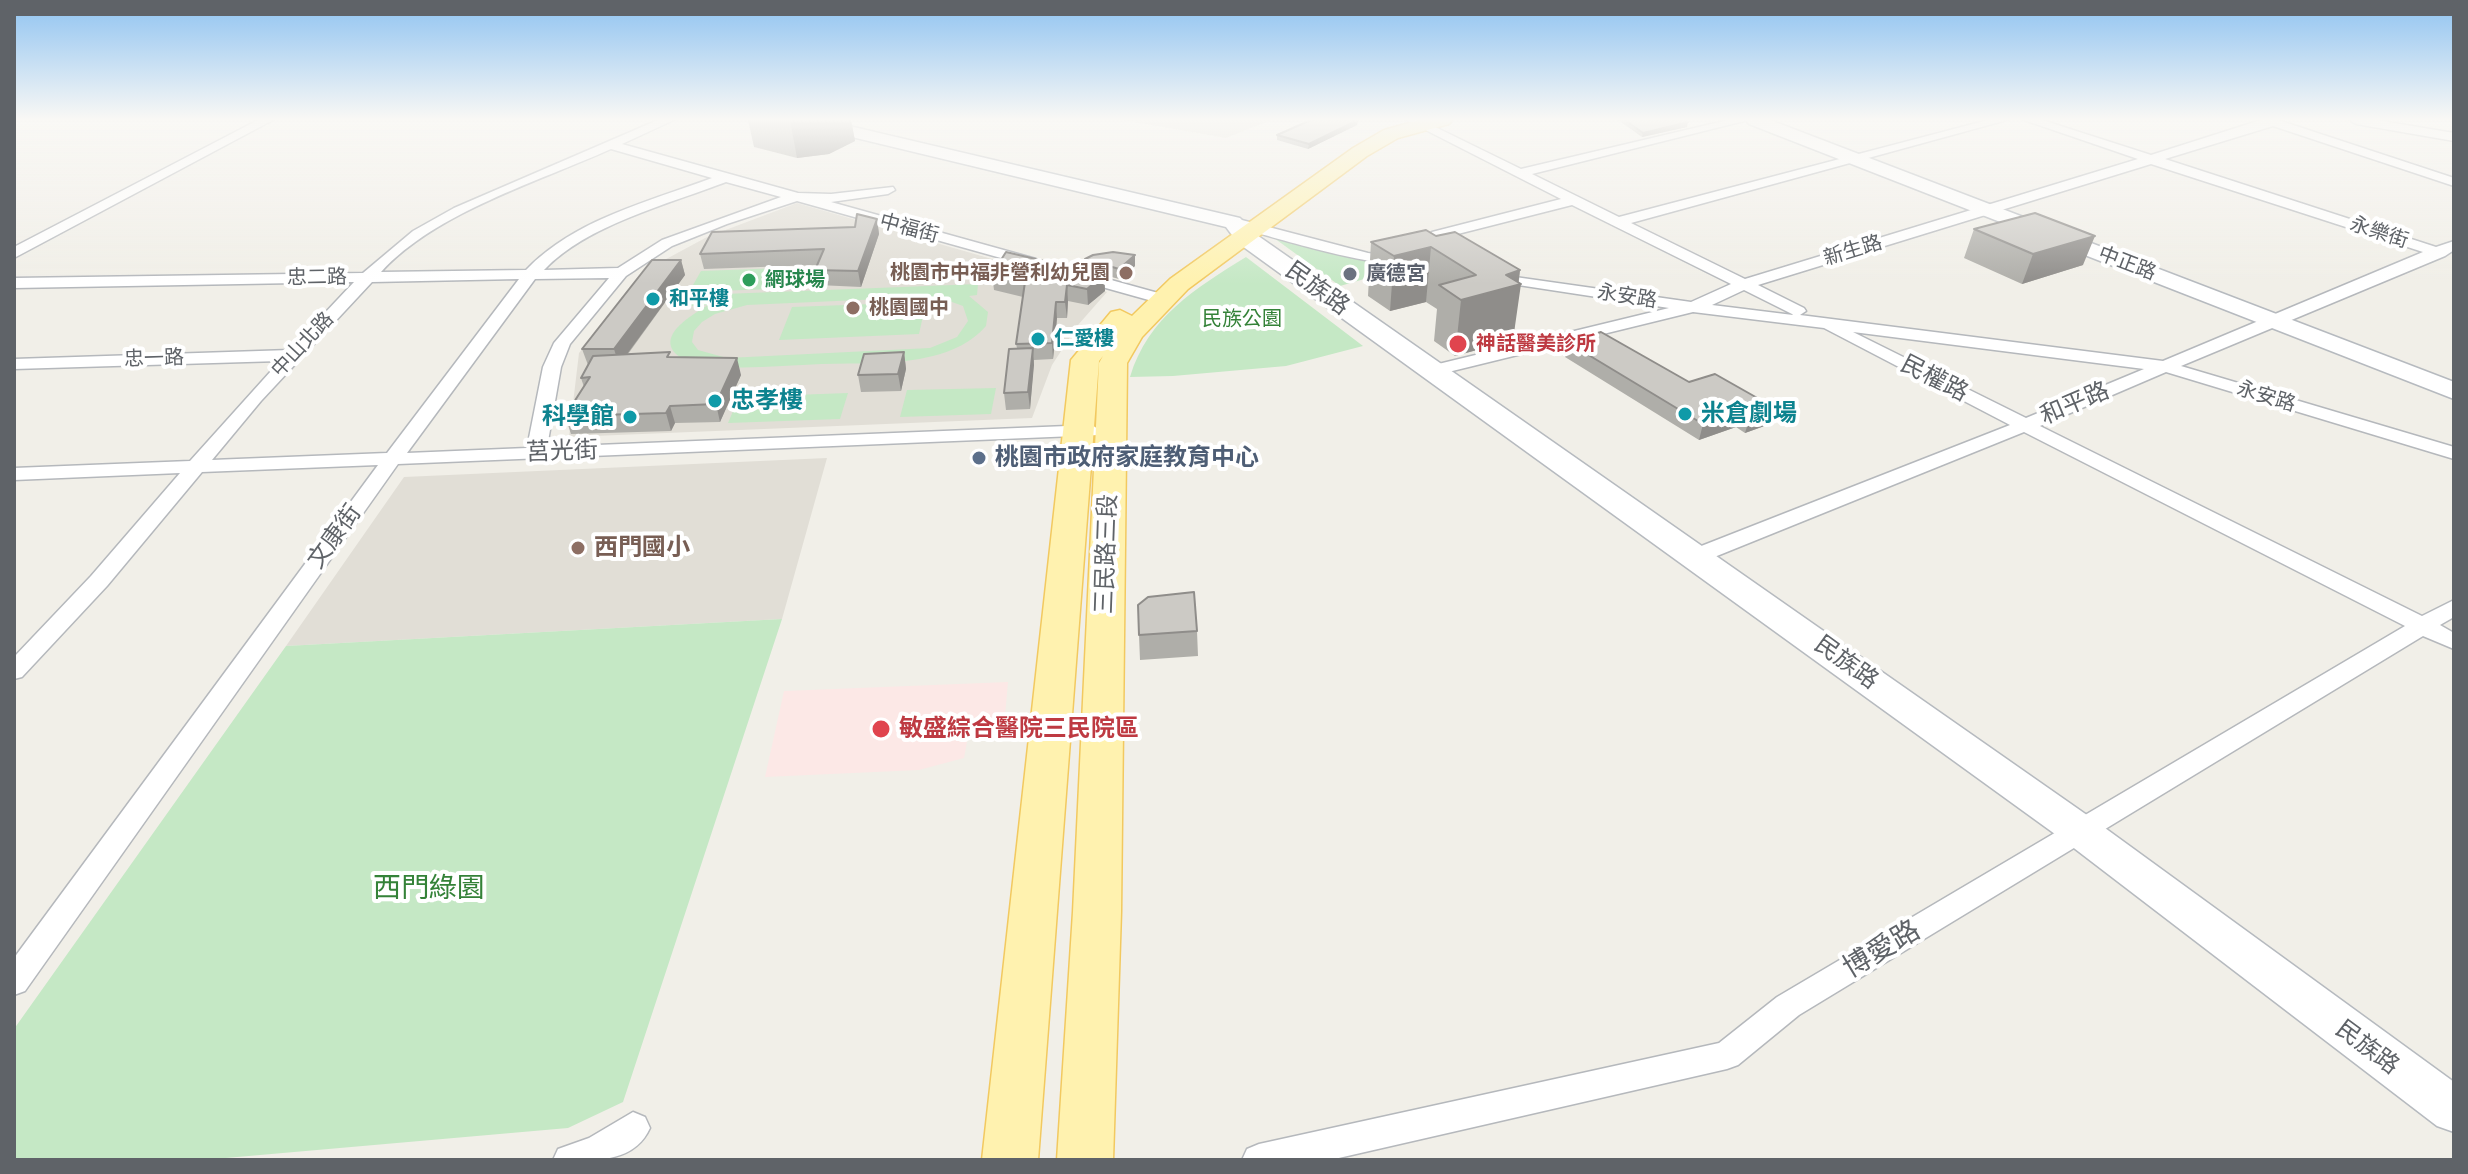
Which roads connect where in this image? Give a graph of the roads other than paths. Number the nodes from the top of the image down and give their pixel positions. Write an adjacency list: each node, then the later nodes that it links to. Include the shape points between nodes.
1 (163, 175): 22 (street)
2 (542, 175): 27 (street, 中山北路, via 418,234)
3 (718, 175): 12 (street, 中福街)
4 (1025, 175): 19 (main road)
5 (1315, 175): 19 (main road, 三民路三段)
6 (1524, 175): 16 (street, 民權路)
7 (1792, 175): 18 (street)
8 (1897, 175): 17 (main road, 中正路)
9 (2100, 175): 17 (street, 新生路)
10 (2201, 175): 21 (street, 永樂街)
11 (2432, 175): 13 (street)
12 (726, 177): 15 (street, 中福街); 26 (street, 文康街, via 579,234)
13 (2454, 182)
14 (888, 190): 15 (street)
15 (794, 197): 24 (street, via 667,243); 30 (street, 中福街)
16 (1573, 200): 18 (street, 民權路); 19 (street, via 1437,235 1417,264)
17 (1986, 209): 29 (street, 新生路); 33 (main road, 中正路)
18 (1617, 222): 29 (street, 民權路)
19 (1246, 229): 30 (main road, 三民路三段); 37 (main road, 民族路)
20 (2454, 245): 21 (street, 和平路)
21 (2435, 252): 23 (street, 永樂街); 33 (street, 和平路)
22 (14, 253)
23 (2454, 258)
24 (621, 273): 26 (street, 忠二路); 41 (street, via 562,343 552,367)
25 (1473, 273): 31 (street, 永安路)
26 (531, 274): 27 (street, 忠二路); 43 (street, 文康街)
27 (365, 277): 28 (street, 忠二路); 34 (street, 中山北路)
28 (14, 283)
29 (1742, 285): 31 (street, 新生路); 32 (street, 民權路)
30 (1153, 296): 40 (main road, 三民路三段, via 1085,360)
31 (1693, 307): 32 (street, 永安路); 37 (street, 新生路)
32 (1816, 320): 36 (street, 永安路); 39 (street, 民權路)
33 (2270, 321): 36 (street, 和平路); 38 (main road, 中正路)
34 (294, 355): 35 (street, 忠一路); 44 (street, 中山北路)
35 (14, 364)
36 (2163, 366): 39 (street, 和平路); 42 (street, 永安路)
37 (1432, 371): 46 (main road, 民族路)
38 (2454, 391)
39 (2026, 425): 46 (street, 和平路); 48 (street, 民權路)
40 (1094, 431): 41 (street, 莒光街); 56 (main road, 三民路三段, via 1030,918); 57 (main road, 三民路三段, via 1097,912)
41 (536, 453): 43 (street, 莒光街)
42 (2454, 453)
43 (393, 458): 44 (street, 莒光街); 52 (street, 文康街)
44 (196, 465): 45 (street, 莒光街); 50 (street, 中山北路, via 99,581)
45 (14, 474)
46 (1694, 557): 51 (main road, 民族路)
47 (2454, 607): 48 (street, 博愛路)
48 (2421, 627): 49 (street, 民權路); 51 (street, 博愛路)
49 (2454, 642)
50 (14, 671)
51 (2080, 831): 53 (main road, 民族路); 58 (street, 博愛路, via 1788,1006 1727,1055)
52 (14, 982)
53 (2454, 1110)
54 (633, 1128): 55 (street, via 598,1151)
55 (570, 1160)
56 (1010, 1160)
57 (1085, 1160)
58 (1259, 1160)

